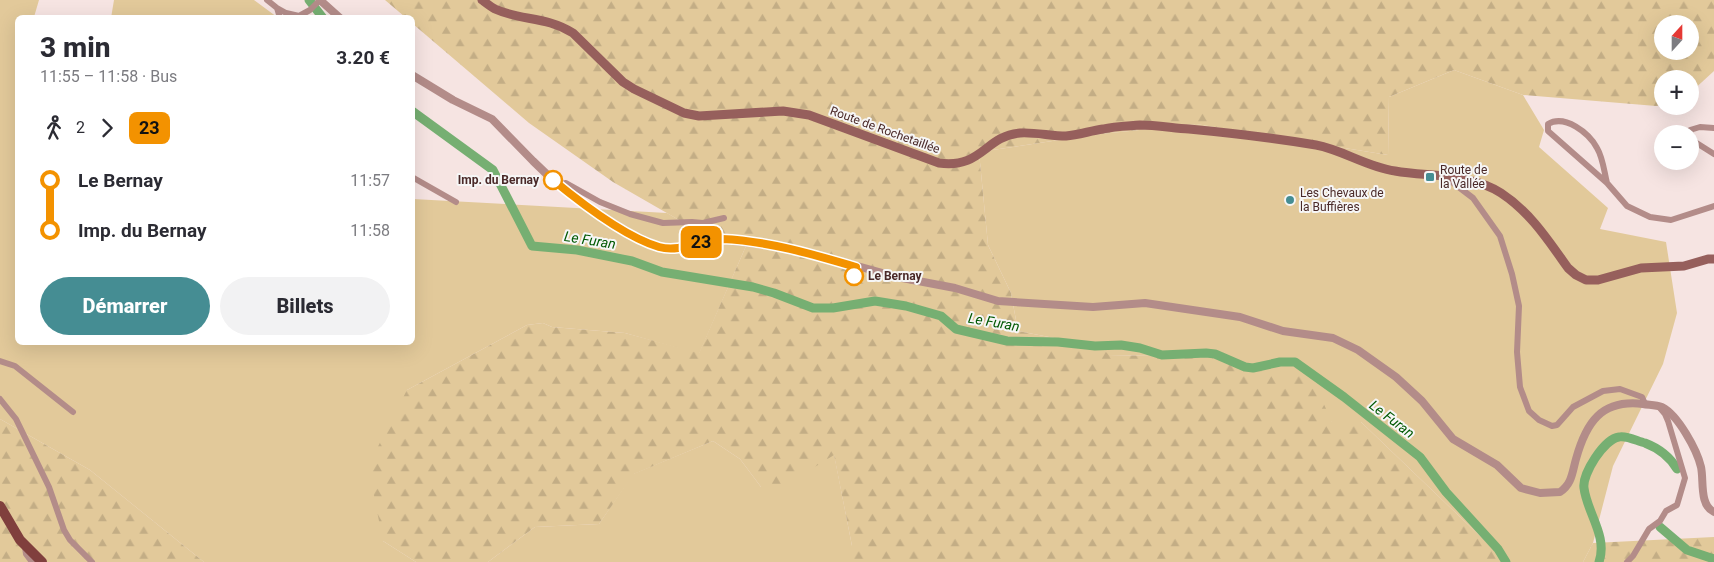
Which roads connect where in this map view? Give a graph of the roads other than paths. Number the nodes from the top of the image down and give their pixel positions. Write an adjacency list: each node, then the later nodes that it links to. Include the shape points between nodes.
1 (267, 0): 4 (street)
2 (482, 0): 12 (main road, Route de Rochetaillée, via 495,9 564,27 623,82 684,113 699,116 783,110 809,115 939,163 964,163 1001,138 1020,133 1066,136 1104,128 1143,125 1318,146 1394,171)
3 (319, 1): 7 (street); 8 (street)
4 (277, 8): 5 (street); 6 (street)
5 (279, 15)
6 (295, 15)
7 (301, 15)
8 (336, 15)
9 (415, 78): 15 (street, via 492,119)
10 (1714, 128): 11 (street, via 1696,127 1690,133 1695,142)
11 (1714, 154)
12 (1450, 178): 19 (main road, Route de Rochetaillée, via 1488,186 1518,205 1530,215 1568,268 1586,280 1598,280 1640,268 1684,266); 22 (street, via 1472,198 1500,236 1519,306 1520,387 1530,411 1539,420 1557,425 1573,407 1603,390 1620,389 1642,397)
13 (415, 179): 16 (street)
14 (1607, 183): 14 (street, via 1548,131 1548,124 1554,120 1565,122 1589,137 1597,148); 17 (street, via 1627,206 1650,217 1671,220)
15 (558, 185): 18 (street, via 566,183 600,202 663,222 703,223); 22 (street, via 603,217 660,247 675,249 709,239 743,242 799,250 998,301 1093,307 1145,303 1240,317 1283,331 1333,338 1358,350 1396,376 1422,401 1453,439 1497,465 1521,488 1534,492 1560,492 1569,484 1582,437 1602,412 1630,402)
16 (456, 202)
17 (1714, 206)
18 (724, 218)
19 (1714, 259)
20 (0, 361): 24 (street, via 15,366)
21 (0, 399): 30 (street, via 16,419 49,487 64,530)
22 (1645, 404): 23 (street)
23 (1657, 406): 26 (street, via 1668,411 1692,443 1701,466 1707,506); 31 (street, via 1668,421 1685,478 1677,505 1666,511 1649,529)
24 (73, 412)
25 (0, 506): 27 (main road)
26 (1714, 512)
27 (26, 547): 28 (street, via 26,554); 29 (main road)
28 (32, 562)
29 (42, 562)
30 (92, 562)
31 (1627, 562)

